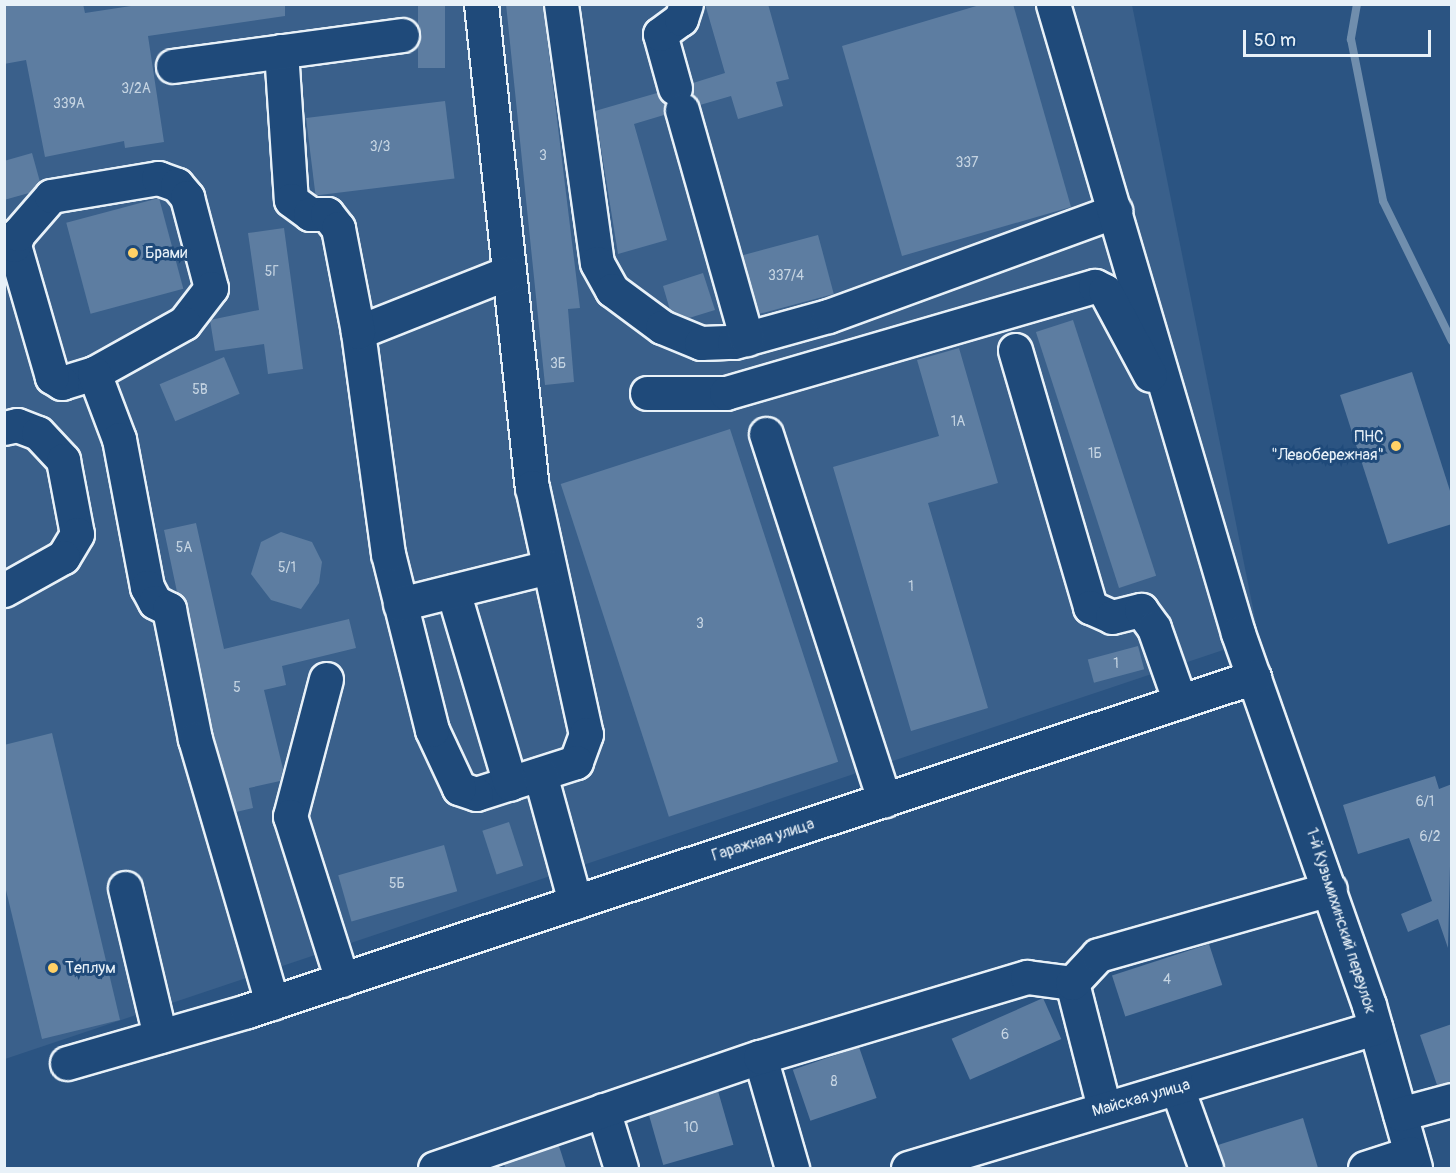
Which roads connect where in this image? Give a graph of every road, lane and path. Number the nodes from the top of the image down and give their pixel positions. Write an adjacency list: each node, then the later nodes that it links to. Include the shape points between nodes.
1 (481, 4): 9 (street)
2 (561, 4): 11 (street, via 597,263 612,290 662,327 701,343)
3 (686, 4): 11 (street, via 681,19 660,34)
4 (1053, 4): 8 (street)
5 (402, 35): 6 (street)
6 (281, 51): 7 (street); 10 (street, via 291,200 310,214 327,214 338,228)
7 (173, 66)
8 (1115, 211): 11 (street, via 828,316); 17 (street)
9 (507, 273): 10 (street); 19 (street, via 532,487)
10 (358, 332): 22 (street, via 388,554)
11 (747, 339)
12 (1015, 350): 26 (street, via 1090,607 1112,617 1141,610 1154,628)
13 (94, 373): 13 (street, via 184,323 211,288 187,197 177,184 158,178 51,196 18,234 14,245 52,377 62,383); 23 (street, via 118,439 147,587 155,602)
14 (647, 393): 17 (street, via 726,393 1095,286 1105,291)
15 (4, 428): 20 (street, via 17,425 38,433 63,460 77,534 63,557)
16 (766, 434): 28 (street)
17 (1186, 446): 24 (street, 1-й Кузьмихинский переулок)
18 (143, 449): 23 (street)
19 (548, 567): 21 (street); 27 (street, via 586,734 576,762)
20 (4, 590)
21 (453, 591): 22 (street); 27 (street)
22 (400, 604): 27 (street, via 432,730 459,788 476,794)
23 (169, 609): 34 (street, via 195,739)
24 (1254, 677): 26 (street, Гаражная улица); 30 (street, 1-й Кузьмихинский переулок)
25 (326, 679): 32 (street, via 290,816)
26 (1180, 702): 28 (street, Гаражная улица)
27 (525, 779): 31 (street)
28 (884, 800): 31 (street, Гаражная улица)
29 (125, 888): 36 (street)
30 (1330, 889): 33 (street, via 1098,955); 35 (street, 1-й Кузьмихинский переулок)
31 (575, 903): 32 (street, Гаражная улица)
32 (342, 980): 34 (street, Гаражная улица)
33 (1072, 983): 37 (street, via 1037,974); 41 (street)
34 (272, 1003): 36 (street, Гаражная улица)
35 (1375, 1028): 39 (street, Майская улица); 43 (street, 1-й Кузьмихинский переулок)
36 (160, 1036): 38 (street, Гаражная улица)
37 (760, 1057): 42 (street); 47 (street)
38 (67, 1063)
39 (1177, 1088): 41 (street, Майская улица); 49 (street)
40 (1452, 1100): 43 (street)
41 (1104, 1108): 48 (street, Майская улица)
42 (603, 1110): 45 (street); 46 (street)
43 (1400, 1114): 44 (street, 1-й Кузьмихинский переулок)
44 (1413, 1161): 50 (street)
45 (435, 1168)
46 (621, 1168)
47 (792, 1168)
48 (908, 1168)
49 (1206, 1168)
50 (1365, 1168)

